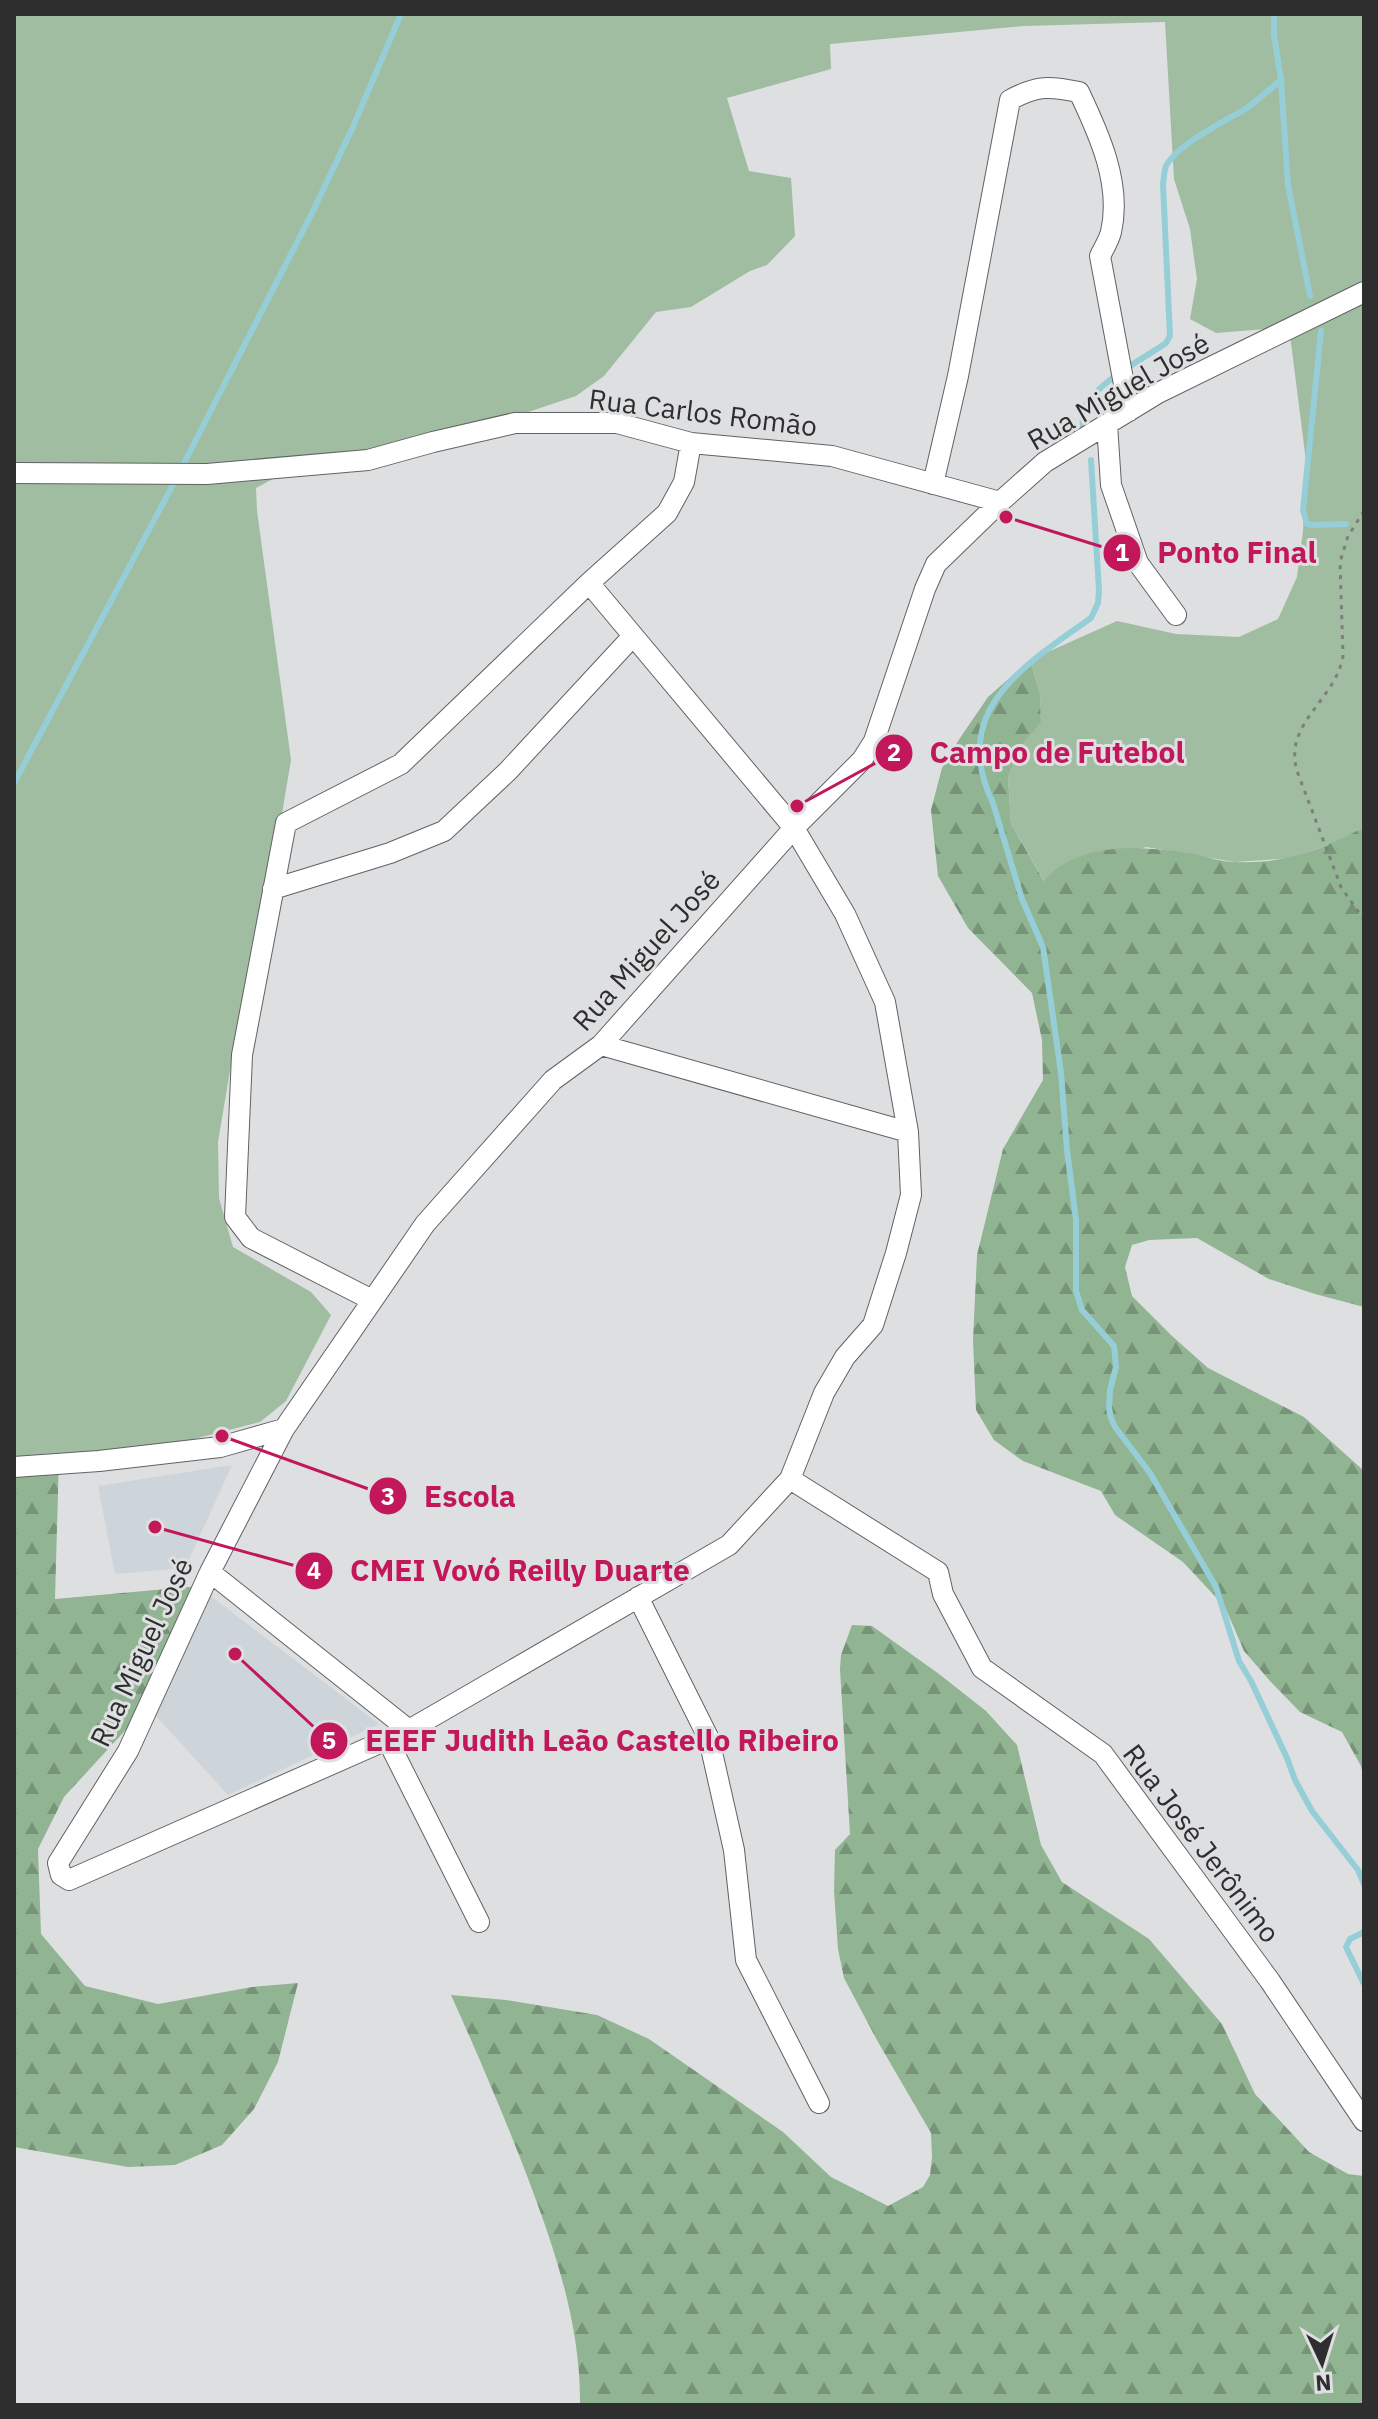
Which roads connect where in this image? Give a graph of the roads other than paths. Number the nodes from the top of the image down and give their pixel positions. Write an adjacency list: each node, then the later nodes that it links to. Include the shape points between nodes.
1 (1364, 292): 2 (street, Rua Miguel José)
2 (1129, 411): 3 (street, Rua Miguel José); 6 (street, via 1100,256 1111,234 1114,198 1100,136 1079,92 1048,86 1026,91 1010,100)
3 (1107, 424): 7 (street, Rua Miguel José, via 1045,462); 9 (street, via 1111,485 1138,563)
4 (691, 443): 5 (street, Rua Carlos Romão, via 617,423 515,423 368,460 207,474); 6 (street, Rua Carlos Romão, via 832,456); 8 (street, via 684,482 667,513)
5 (14, 473)
6 (933, 484): 7 (street, Rua Carlos Romão)
7 (1000, 502): 11 (street, Rua Miguel José, via 936,564 874,741 862,760)
8 (589, 583): 10 (street); 12 (street, via 401,764 286,823)
9 (1176, 615)
10 (633, 636): 11 (street); 12 (street, via 508,771 444,831)
11 (794, 828): 13 (street, Rua Miguel José); 14 (street, via 845,914 885,1002)
12 (273, 889): 15 (street, via 242,1055 235,1217 251,1238)
13 (601, 1045): 14 (street); 15 (street, Rua Miguel José, via 553,1080 533,1102 425,1224)
14 (908, 1132): 18 (street, via 911,1195 873,1325 845,1357 824,1393)
15 (372, 1300): 16 (street, Rua Miguel José)
16 (284, 1429): 17 (street, via 220,1447); 19 (street, Rua Miguel José)
17 (14, 1467)
18 (790, 1479): 20 (street, via 729,1545); 25 (street, Rua José Jerônimo, via 938,1572 943,1594 982,1668 1103,1754 1261,1968)
19 (210, 1572): 21 (street); 22 (street, Rua Miguel José, via 128,1751 58,1863 61,1875 69,1880)
20 (638, 1597): 21 (street); 24 (street, via 709,1739 734,1850 746,1960)
21 (409, 1730): 22 (street)
22 (387, 1739): 23 (street)
23 (479, 1922)
24 (819, 2103)
25 (1364, 2121)

